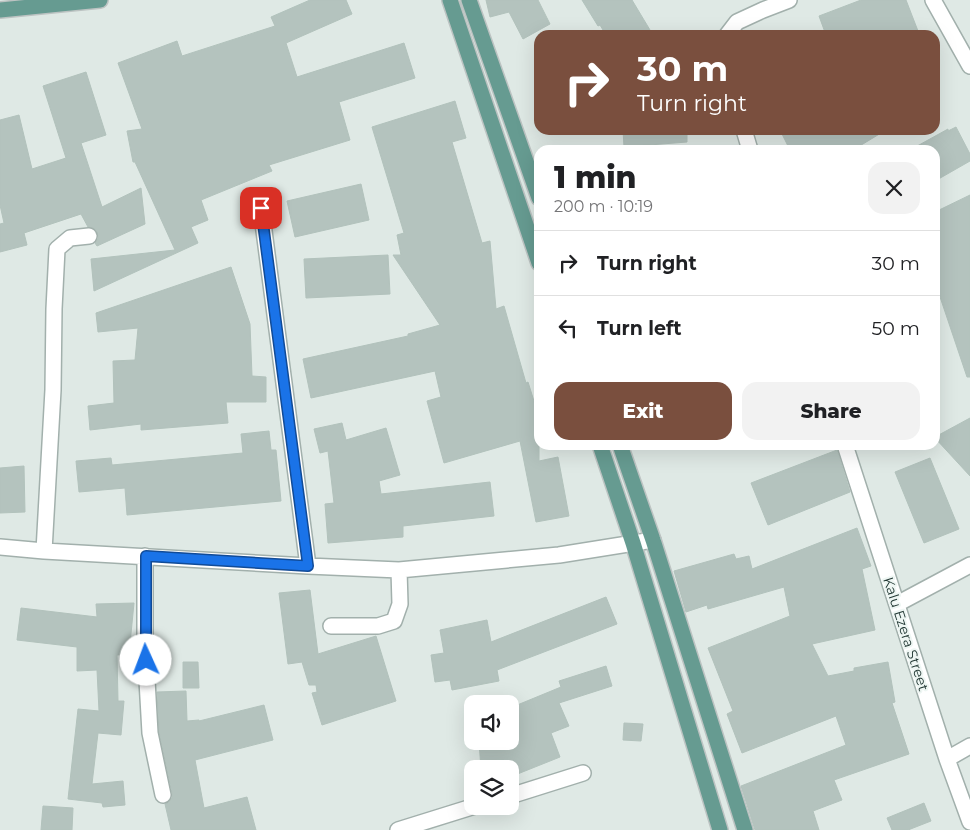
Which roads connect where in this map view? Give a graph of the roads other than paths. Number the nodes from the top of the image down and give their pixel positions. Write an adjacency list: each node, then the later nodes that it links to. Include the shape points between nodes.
1 (100, 0): 6 (main road)
2 (450, 0): 12 (main road)
3 (469, 0): 9 (main road)
4 (789, 0): 7 (street, via 737,22)
5 (933, 0): 8 (street)
6 (0, 10)
7 (731, 30)
8 (970, 66)
9 (534, 184)
10 (261, 208): 22 (street)
11 (89, 236): 19 (street, via 70,238 56,249 53,390)
12 (534, 248)
13 (602, 450): 17 (main road)
14 (622, 450): 16 (main road)
15 (847, 450): 24 (street, Kalu Ezera Street)
16 (653, 540): 17 (street); 35 (main road)
17 (633, 543): 23 (street, via 559,555); 34 (main road)
18 (0, 547): 19 (street)
19 (44, 551): 20 (street)
20 (146, 556): 22 (street); 30 (street, via 145,645 150,733)
21 (970, 565): 24 (street)
22 (308, 566): 23 (street)
23 (399, 570): 25 (street, via 400,604 394,621 378,626)
24 (896, 604): 27 (street, Kalu Ezera Street)
25 (331, 626)
26 (970, 746): 27 (street)
27 (947, 759): 32 (street, Kalu Ezera Street)
28 (583, 773): 29 (street)
29 (519, 793)
30 (163, 795)
31 (464, 809): 33 (street)
32 (970, 822)
33 (398, 830)
34 (720, 830)
35 (744, 830)

